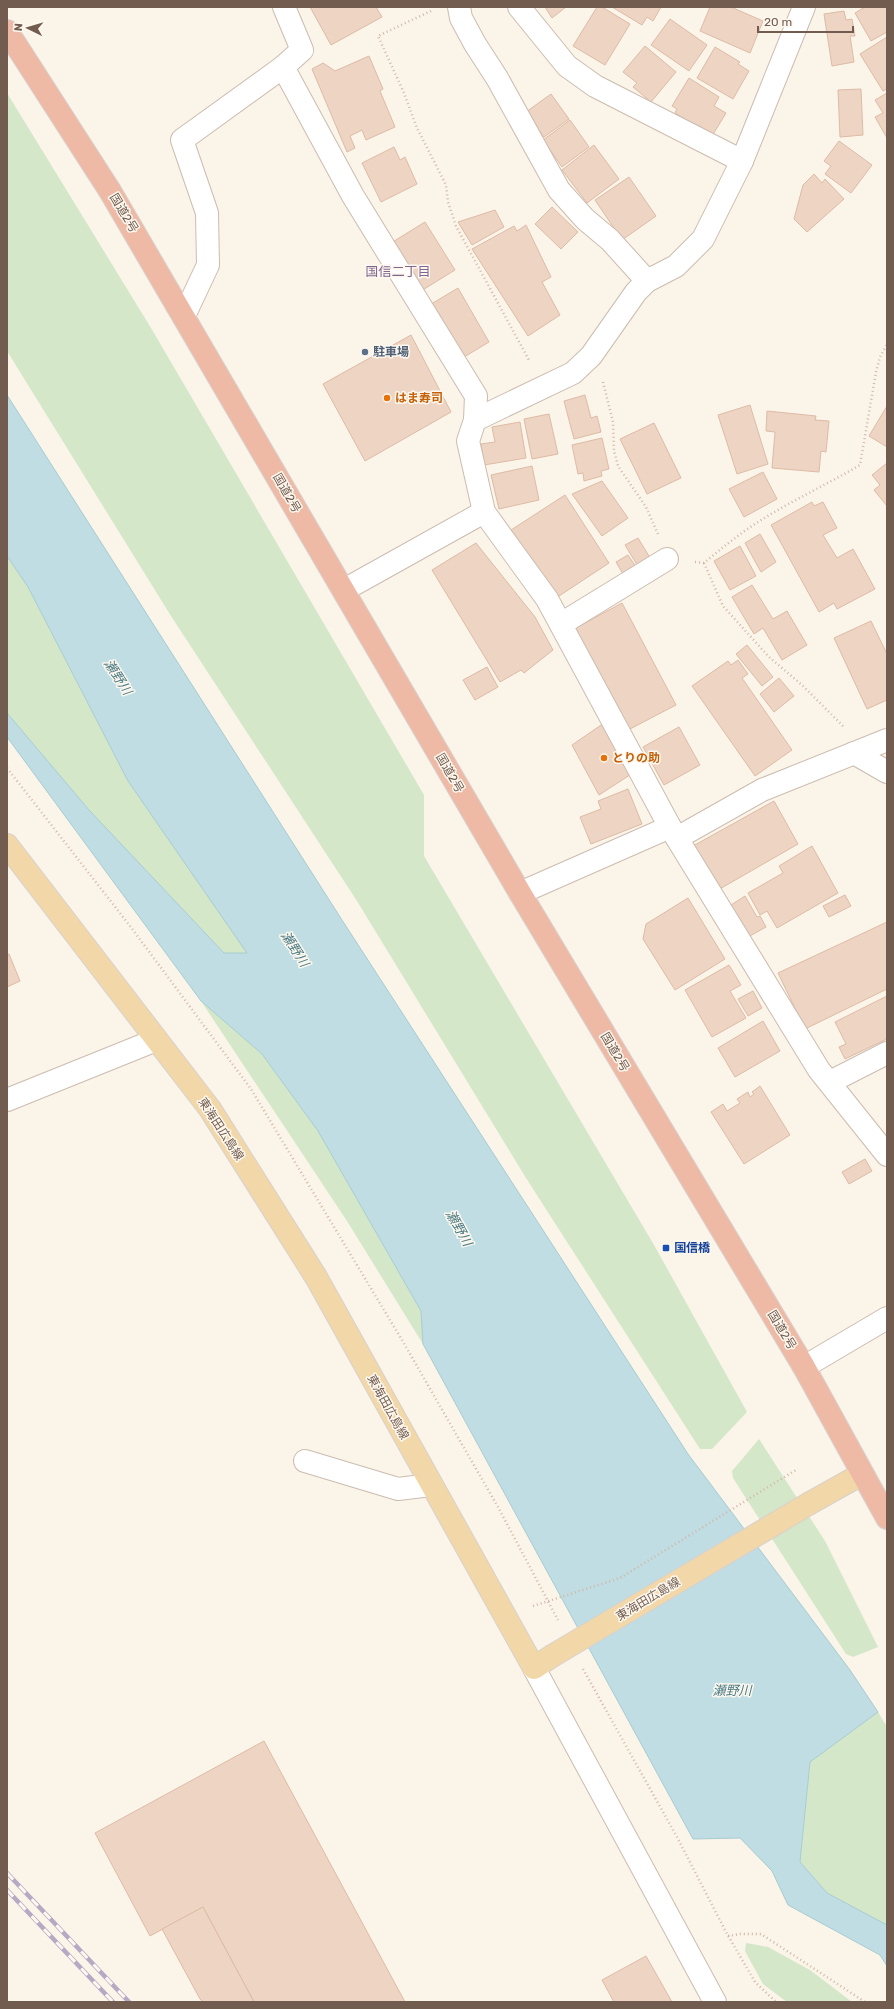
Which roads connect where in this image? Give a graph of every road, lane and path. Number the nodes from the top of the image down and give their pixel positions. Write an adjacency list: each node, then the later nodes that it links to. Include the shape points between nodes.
1 (284, 7): 6 (street, via 302,50)
2 (519, 7): 7 (street, via 567,66 595,86)
3 (804, 7): 7 (street)
4 (449, 8): 8 (street, via 461,18 559,190 584,219 610,240); 12 (path, via 425,13 378,36 417,128 446,185 448,202 456,226)
5 (7, 31): 9 (highway, 国道2号, via 110,191)
6 (283, 67): 9 (street, via 182,140 207,213 208,243 208,265); 13 (street, via 353,196 476,396)
7 (742, 161): 8 (street, via 703,239 676,266)
8 (647, 281): 11 (street, via 636,292)
9 (184, 316): 16 (highway, 国道2号)
10 (887, 344): 18 (path, via 876,372 860,465 758,522 704,563 723,606 744,630 838,722)
11 (591, 356): 12 (street, via 573,373); 15 (path, via 604,384 613,422 614,451 618,466 646,507)
12 (544, 387): 13 (street)
13 (475, 420): 14 (street, via 468,440)
14 (484, 512): 16 (street); 17 (street, via 547,598)
15 (667, 559): 17 (street)
16 (344, 590): 23 (highway, 国道2号)
17 (561, 624): 21 (street)
18 (870, 747): 20 (street); 21 (street, via 762,790)
19 (7, 768): 37 (path, via 130,926 250,1089 402,1340 498,1507)
20 (887, 772)
21 (673, 833): 23 (street); 26 (street, via 820,1070)
22 (7, 845): 24 (main road, 東海田広島線)
23 (520, 892): 30 (highway, 国道2号)
24 (156, 1040): 27 (street); 34 (main road, 東海田広島線, via 210,1109 311,1271)
25 (887, 1053): 26 (street)
26 (830, 1082): 28 (street)
27 (7, 1100)
28 (887, 1154)
29 (887, 1318): 30 (street)
30 (804, 1367): 33 (highway, 国道2号)
31 (305, 1461): 34 (street, via 398,1489)
32 (798, 1469): 36 (path, bridge, via 620,1578)
33 (862, 1474): 35 (highway, 国道2号); 38 (main road, 東海田広島線, bridge)
34 (431, 1485): 38 (main road, 東海田広島線)
35 (887, 1518)
36 (533, 1606)
37 (559, 1622)
38 (543, 1662): 41 (street)
39 (580, 1663): 40 (path, via 677,1837)
40 (728, 1936): 42 (path, via 756,1982); 43 (path, via 761,1934)
41 (715, 2002)
42 (776, 2002)
43 (865, 2002)

